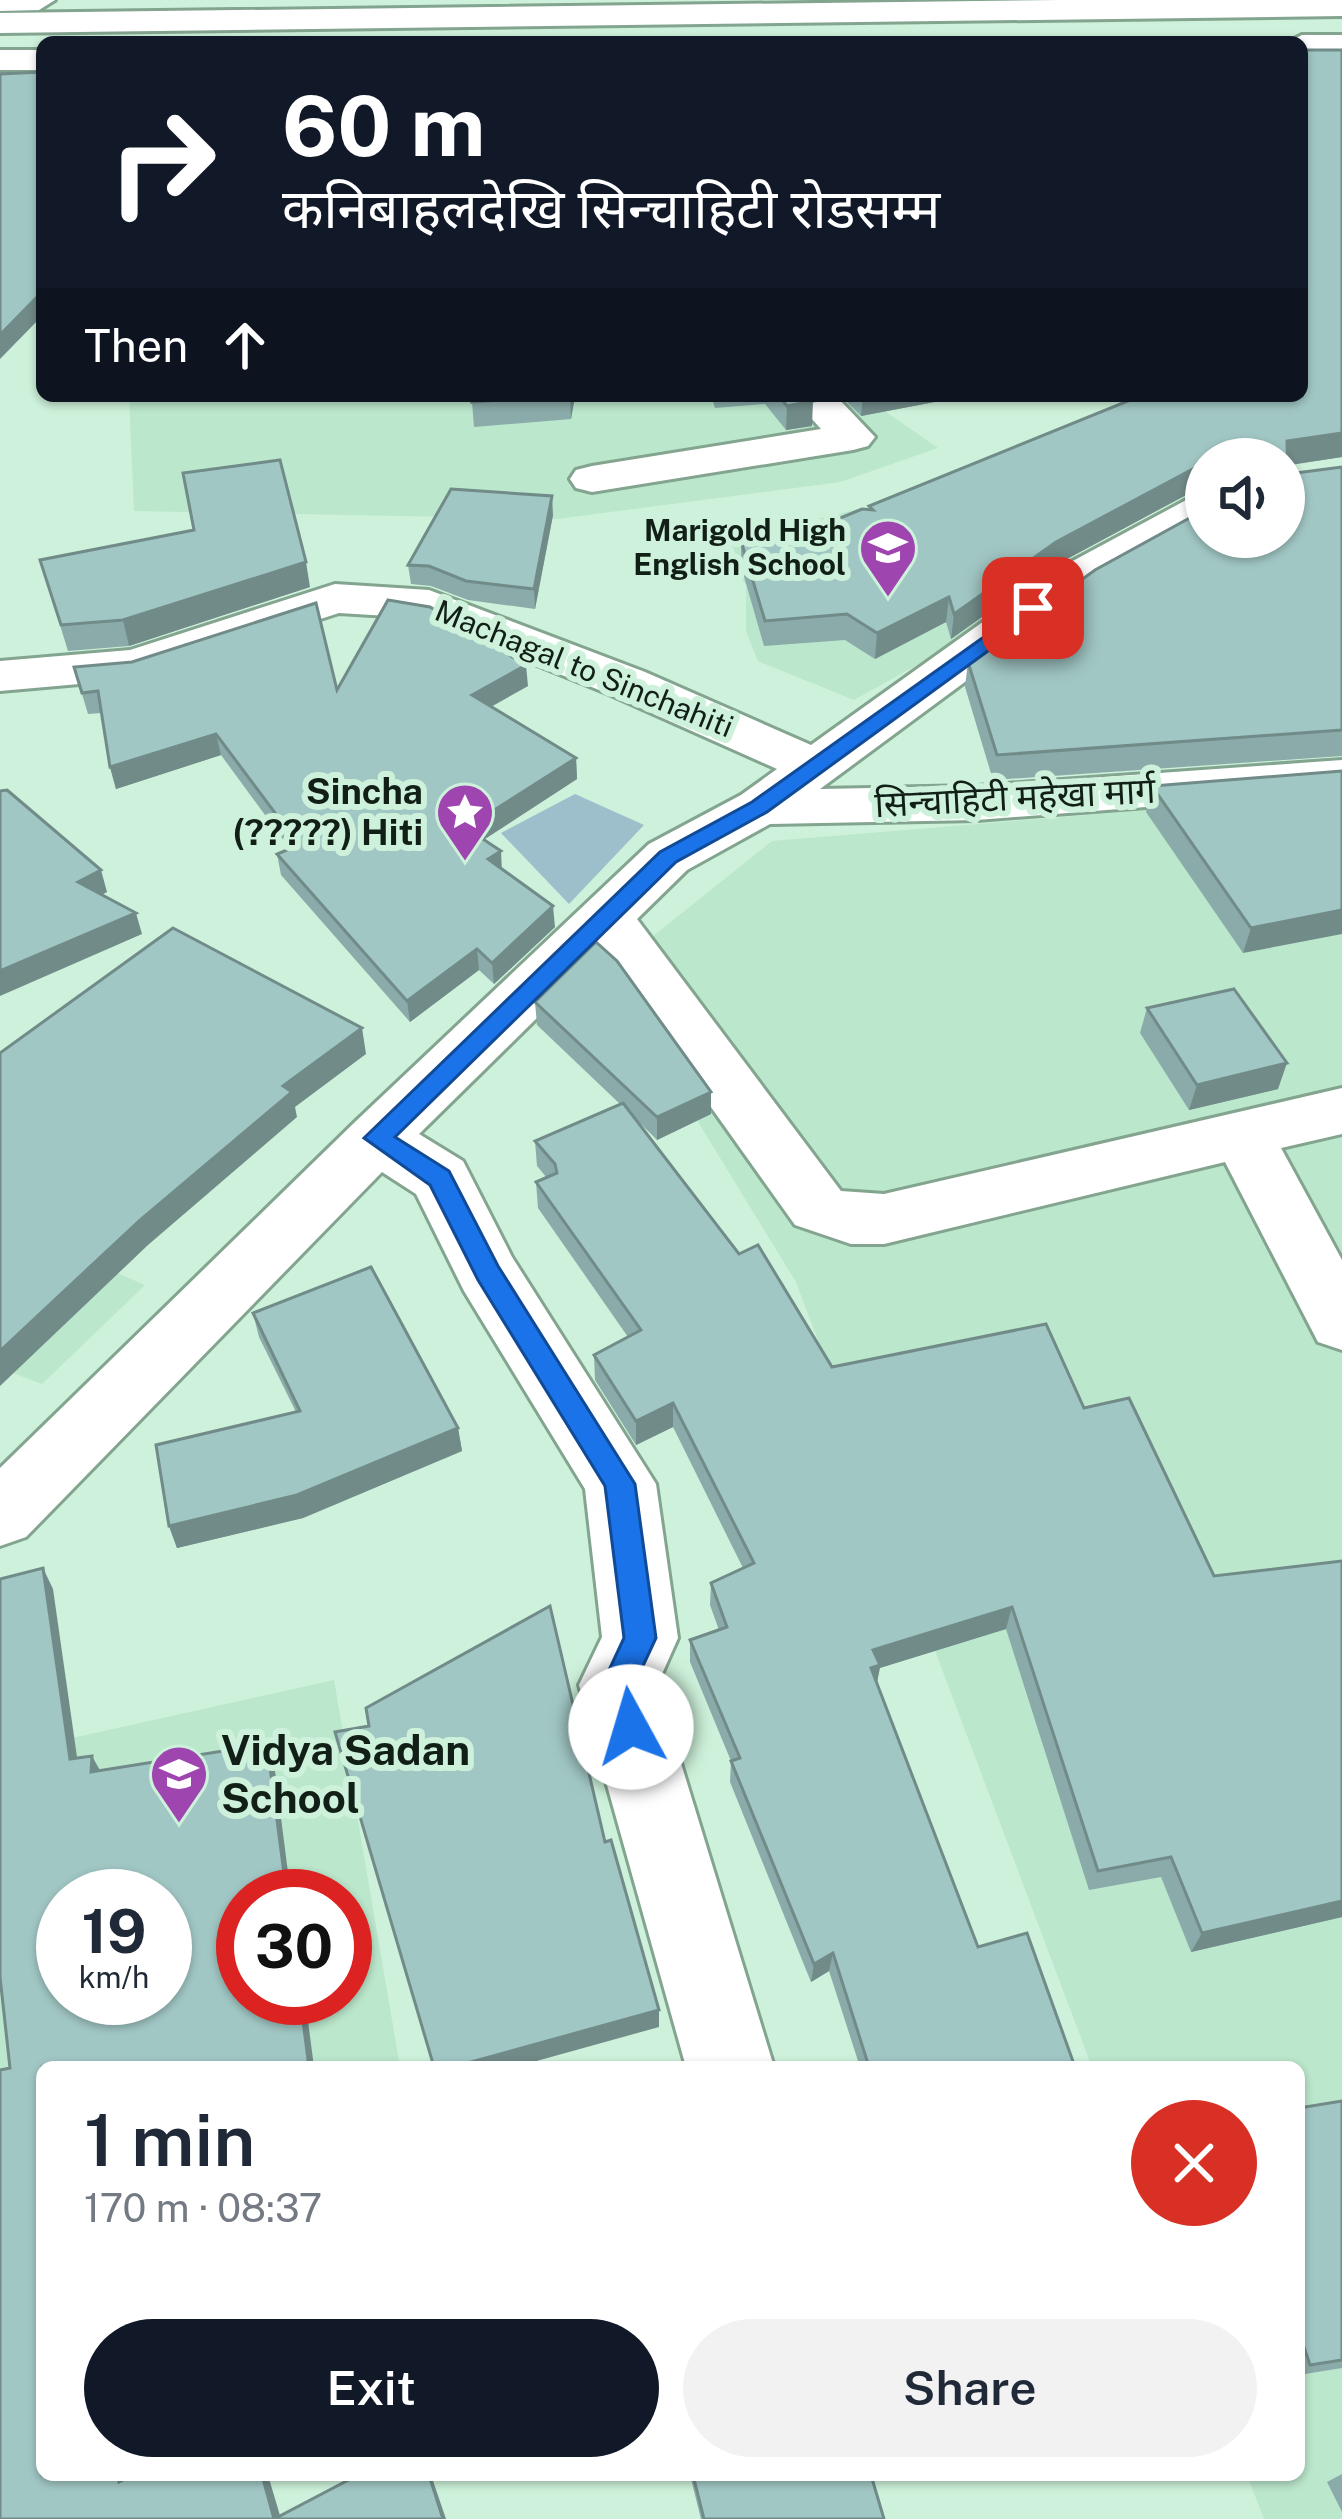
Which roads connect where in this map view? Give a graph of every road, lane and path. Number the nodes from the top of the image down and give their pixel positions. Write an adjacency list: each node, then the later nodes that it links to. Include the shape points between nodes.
1 (39, 0): 2 (main road)
2 (0, 1)
3 (1342, 6): 6 (main road)
4 (0, 23): 6 (main road)
5 (1342, 24): 6 (main road)
6 (1287, 26): 7 (main road); 10 (main road)
7 (368, 36)
8 (0, 40): 9 (main road)
9 (36, 40)
10 (1342, 45)
11 (0, 60): 12 (main road)
12 (36, 60)
13 (818, 402): 14 (main road, via 853,437)
14 (592, 478)
15 (1185, 519): 17 (main road, via 1071,581)
16 (0, 676): 17 (main road, Machagal to Sinchahiti, via 136,664 335,598 429,604)
17 (814, 766): 19 (main road)
18 (1342, 776): 19 (main road, सिन्चाहिटी महेखा मार्ग, via 977,802)
19 (760, 807): 20 (main road, via 668,857)
20 (606, 918): 22 (main road, via 818,1208 884,1219); 23 (main road)
21 (1342, 1111): 22 (main road)
22 (1243, 1137): 24 (main road)
23 (377, 1138): 25 (main road); 26 (main road, via 440,1178 488,1273 620,1484 640,1638 618,1685)
24 (1342, 1323)
25 (0, 1515)
26 (728, 2061)

